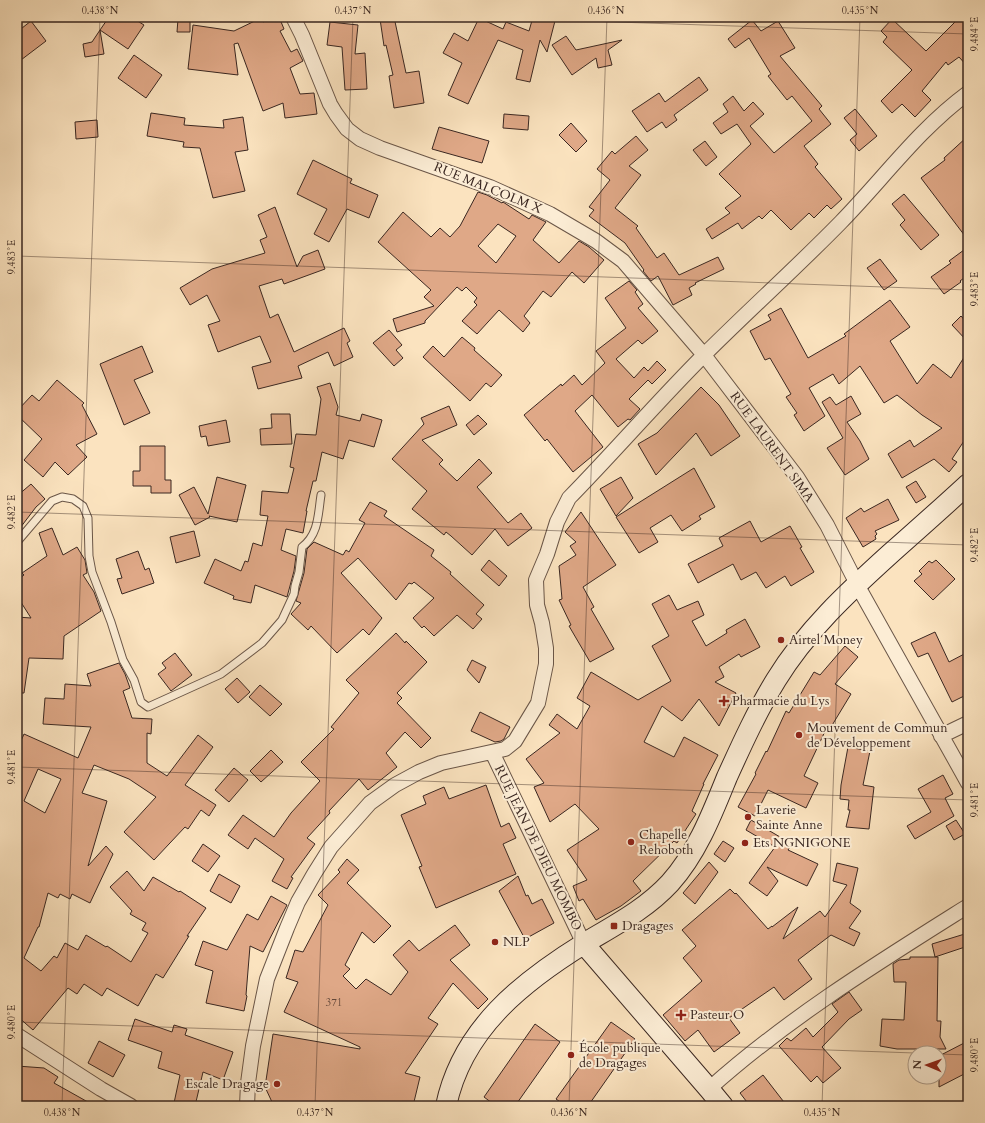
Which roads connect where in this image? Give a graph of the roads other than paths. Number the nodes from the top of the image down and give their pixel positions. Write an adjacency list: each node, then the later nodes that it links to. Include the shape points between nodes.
1 (293, 17): 3 (street, RUE MALCOLM X, via 330,104 347,129 360,139 380,148 490,187 565,221 623,262)
2 (968, 93): 3 (street, via 932,124 842,221)
3 (704, 355): 7 (street, RUE LAURENT SIMA, via 797,476 827,525); 10 (street, via 569,498 557,522 536,580 537,605 546,648 546,664 538,703 516,741 505,749)
4 (968, 484): 7 (main road)
5 (321, 495): 6 (lane, via 316,530 302,547 294,594 282,620 262,643 221,674 148,707 141,702 134,680 123,660 92,572 88,518 83,506 74,499 62,497 52,501)
6 (17, 542)
7 (857, 584): 9 (street, RUE LAURENT SIMA); 13 (main road, via 811,632 777,679 758,710 703,832 685,863 670,882 643,907)
8 (968, 723): 9 (street)
9 (941, 736): 11 (street, RUE LAURENT SIMA)
10 (492, 752): 13 (street, RUE JEAN DE DIEU MOMBO); 17 (street, via 441,763 395,785 370,803 331,847 298,902 267,979 253,1046)
11 (968, 783)
12 (968, 906): 15 (street, via 872,966 780,1030)
13 (584, 944): 15 (main road); 18 (main road, via 520,989 484,1026 456,1071)
14 (17, 1035): 16 (street)
15 (709, 1089): 19 (main road)
16 (131, 1106)
17 (247, 1106)
18 (446, 1106)
19 (723, 1106)

